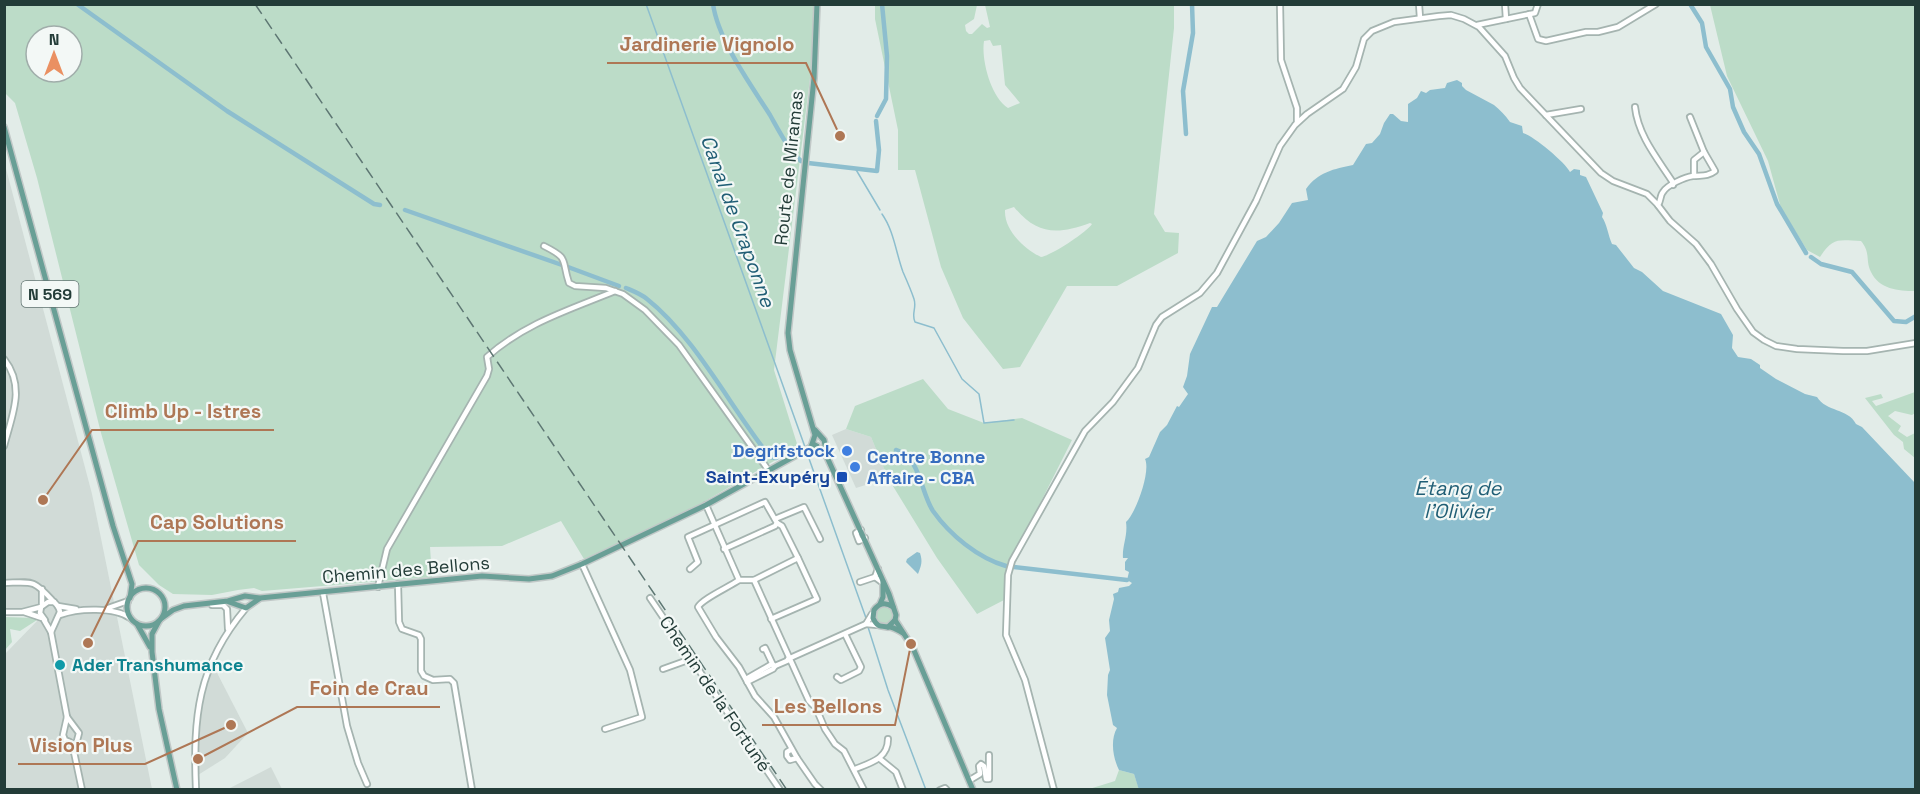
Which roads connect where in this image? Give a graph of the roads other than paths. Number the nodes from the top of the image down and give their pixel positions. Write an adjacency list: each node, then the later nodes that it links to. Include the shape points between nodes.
1 (817, 4): 25 (main road, Route de Miramas, via 814,78 788,333)
2 (1280, 4): 15 (street, via 1280,53 1297,108)
3 (1419, 4): 8 (street)
4 (1505, 4): 9 (street)
5 (1539, 4): 7 (street, via 1535,13)
6 (1656, 4): 7 (street, via 1618,27 1546,40 1538,39)
7 (1529, 14): 9 (street)
8 (1420, 18): 10 (street, via 1452,15); 15 (street, via 1372,31 1364,39 1356,67 1343,89)
9 (1506, 19): 10 (street)
10 (1476, 25): 13 (street, via 1505,56 1520,88)
11 (1635, 107): 19 (street, via 1643,135)
12 (1581, 109): 13 (street)
13 (1546, 115): 20 (street, via 1601,173 1647,194)
14 (1690, 117): 17 (street)
15 (1295, 125): 111 (street, via 1280,146 1217,273 1200,293 1156,325 1138,368 1113,402 1084,431 1012,561 1006,635 1025,680)
16 (4, 127): 35 (main road, N 569)
17 (1704, 152): 18 (street, via 1694,160); 18 (street, via 1715,171)
18 (1694, 176): 19 (street)
19 (1673, 185): 20 (street, via 1662,192)
20 (1658, 205): 23 (street, via 1712,264 1737,309 1764,340 1797,349 1843,351 1868,351)
21 (544, 246): 22 (street, via 561,254 568,283)
22 (615, 291): 27 (street, via 645,310 679,345); 45 (street, via 544,319 487,357 487,376 387,549)
23 (1916, 342)
24 (4, 359): 26 (street, via 17,384)
25 (817, 443): 27 (main road, Chemin des Bellons); 37 (main road)
26 (5, 446)
27 (769, 471): 28 (main road, Chemin des Bellons)
28 (706, 505): 30 (street); 34 (main road, Chemin des Bellons)
29 (776, 521): 30 (street, via 765,501); 31 (street, via 804,507); 32 (street, via 775,526); 33 (street)
30 (714, 525): 32 (street); 36 (street, via 688,537 698,562)
31 (820, 539)
32 (724, 549): 39 (street)
33 (798, 558): 40 (street); 66 (street, via 817,599)
34 (582, 564): 44 (main road, Chemin des Bellons, via 539,579 482,576); 88 (street, via 630,670 642,717)
35 (126, 566): 47 (main road, N 569, via 135,581); 50 (main road, N 569, via 132,584)
36 (690, 569)
37 (878, 569): 38 (street); 41 (main road)
38 (875, 577): 41 (street); 42 (street)
39 (739, 580): 40 (street); 84 (street, via 701,601 698,607)
40 (754, 580): 66 (street)
41 (882, 581): 55 (main road); 58 (main road)
42 (860, 582)
43 (4, 583): 46 (street, via 31,583)
44 (398, 584): 45 (main road, Chemin des Bellons); 103 (street, via 399,622 421,639 421,671 433,680 454,682)
45 (378, 587): 48 (main road, Chemin des Bellons)
46 (42, 589): 53 (street); 56 (street)
47 (147, 589): 50 (main road, via 137,591); 51 (main road, via 157,592)
48 (323, 593): 52 (main road, Chemin des Bellons); 99 (street, via 347,726)
49 (650, 598): 79 (street, Chemin de la Fortuné)
50 (129, 600): 53 (street, via 101,609); 63 (main road)
51 (163, 600): 57 (main road, Chemin des Bellons); 65 (main road, via 165,611)
52 (244, 603): 54 (main road, Chemin des Bellons); 73 (street)
53 (56, 604): 56 (street, via 48,602); 62 (street)
54 (204, 604): 57 (main road, Chemin des Bellons); 73 (street, via 223,605 227,609)
55 (880, 604): 58 (main road); 61 (main road)
56 (42, 606): 60 (street); 64 (street)
57 (184, 606): 65 (main road, Chemin des Bellons)
58 (893, 607): 67 (main road)
59 (4, 612): 60 (street)
60 (22, 612): 64 (street)
61 (872, 614): 70 (street); 71 (main road)
62 (60, 615): 63 (street, via 112,611); 68 (street)
63 (130, 618): 69 (main road)
64 (43, 619): 68 (street); 74 (street)
65 (161, 619): 69 (main road, via 147,626); 78 (main road, via 152,634)
66 (771, 619): 80 (street)
67 (895, 620): 72 (main road); 75 (main road)
68 (55, 621): 74 (street)
69 (137, 624): 78 (main road)
70 (866, 624): 71 (street); 76 (street)
71 (877, 625): 72 (main road)
72 (888, 627): 75 (main road)
73 (228, 631): 102 (street, via 198,701)
74 (51, 632): 85 (street)
75 (903, 633): 98 (main road)
76 (845, 634): 80 (street); 83 (street, via 861,667 841,680)
77 (762, 649): 81 (street)
78 (152, 652): 101 (main road, via 159,709)
79 (691, 659): 82 (street); 104 (street, Chemin de la Fortuné)
80 (789, 660): 81 (street); 97 (street, via 825,729)
81 (774, 665): 84 (street, via 773,669)
82 (663, 669)
83 (837, 677)
84 (746, 680): 92 (street)
85 (68, 717): 86 (street); 87 (street)
86 (74, 727): 87 (street); 90 (street, via 79,733)
87 (65, 729): 91 (street, via 63,738)
88 (605, 729)
89 (888, 739): 96 (street)
90 (76, 741): 91 (street); 93 (street)
91 (70, 742): 93 (street)
92 (792, 748): 95 (street); 95 (street, via 787,756 790,760)
93 (74, 752): 100 (street)
94 (989, 755): 98 (street, via 989,779 981,764 980,774)
95 (797, 758): 105 (street)
96 (880, 759): 97 (street); 107 (street, via 896,772)
97 (855, 769): 106 (street)
98 (969, 780): 110 (main road)
99 (367, 784)
100 (82, 789)
101 (177, 789)
102 (196, 789)
103 (472, 789)
104 (780, 789)
105 (821, 789)
106 (864, 789)
107 (903, 789)
108 (940, 789): 109 (street)
109 (947, 789)
110 (973, 789)
111 (1054, 789)

